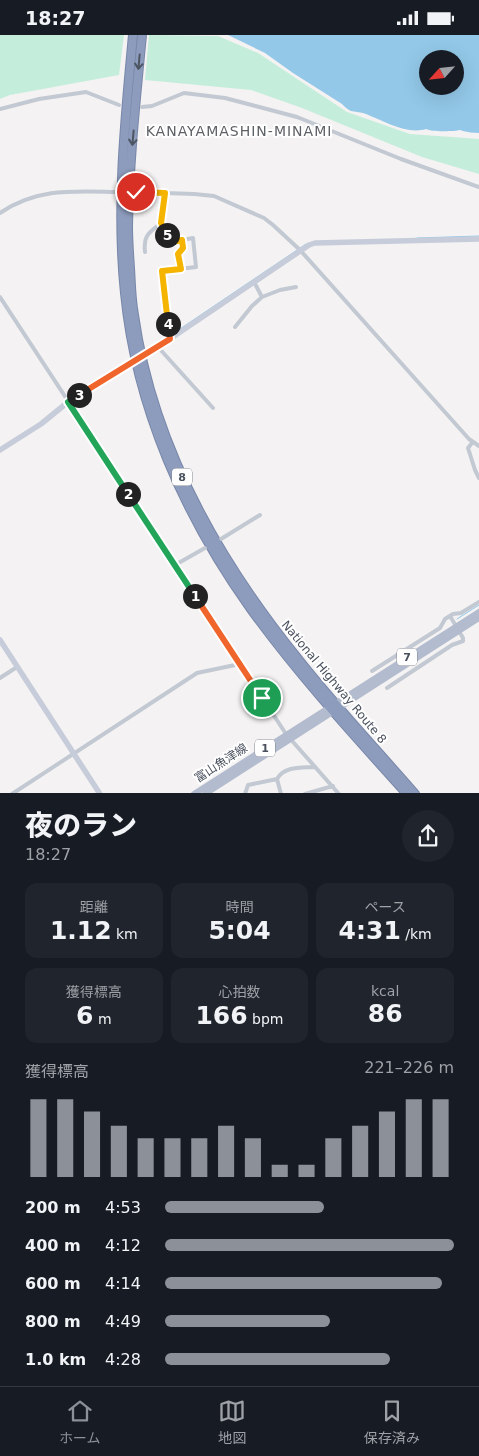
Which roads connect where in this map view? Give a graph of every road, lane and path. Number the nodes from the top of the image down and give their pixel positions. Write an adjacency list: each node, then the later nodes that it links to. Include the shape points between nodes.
1 (133, 35): 24 (highway, National Highway Route 8 / 8, via 123,156 123,259 129,321)
2 (142, 35): 24 (highway, National Highway Route 8 / 8, one-way to 24, via 128,227)
3 (119, 105): 5 (street, via 86,92)
4 (142, 107): 6 (street, via 184,93 224,98 297,117)
5 (0, 109)
6 (479, 187)
7 (114, 192): 10 (street, via 47,193 29,197)
8 (136, 192): 9 (street)
9 (165, 193): 11 (street); 14 (street, via 214,196 264,218)
10 (0, 213)
11 (161, 223): 13 (street, via 172,242); 15 (street, via 148,233)
12 (479, 239): 14 (street, via 315,243)
13 (182, 240): 16 (street, via 183,248 178,254); 16 (street, via 193,238 196,267)
14 (300, 250): 17 (street); 27 (street)
15 (145, 252)
16 (181, 269): 22 (street, via 162,271)
17 (254, 282): 20 (street); 22 (street)
18 (296, 287): 20 (street)
19 (0, 297): 25 (street)
20 (262, 297): 21 (street)
21 (235, 327)
22 (170, 339): 23 (street)
23 (158, 347): 24 (street); 26 (street)
24 (139, 358): 25 (street); 46 (highway, National Highway Route 8 / 8, via 154,424 207,539 281,649)
25 (68, 402): 29 (street); 34 (street)
26 (213, 408)
27 (472, 443): 28 (street); 30 (street, via 468,448)
28 (479, 446)
29 (0, 451)
30 (479, 478)
31 (260, 515): 32 (street)
32 (221, 539)
33 (204, 549): 34 (street)
34 (175, 565): 41 (street)
35 (479, 601): 37 (street)
36 (479, 611): 39 (main road, 7)
37 (450, 616): 39 (street); 43 (street, via 440,628)
38 (479, 618): 39 (main road, 7)
39 (457, 629): 45 (street, via 463,641); 46 (main road, 7)
40 (0, 640): 42 (street)
41 (240, 664): 47 (street); 48 (street, via 197,673)
42 (17, 667): 44 (street); 48 (street)
43 (372, 671)
44 (0, 678)
45 (387, 688)
46 (334, 707): 47 (main road, 富山魚津線 / 1); 61 (highway, National Highway Route 8 / 8); 62 (highway, National Highway Route 8 / 8)
47 (288, 737): 49 (street); 55 (main road, 富山魚津線 / 1); 56 (main road, 富山魚津線 / 1)
48 (74, 753): 53 (street); 54 (street)
49 (315, 767): 50 (street, via 289,769); 51 (street)
50 (277, 779): 57 (street, via 248,785); 58 (street)
51 (332, 786): 52 (street); 60 (street)
52 (323, 792): 59 (street)
53 (12, 793)
54 (100, 793)
55 (194, 793)
56 (205, 793)
57 (246, 793)
58 (280, 793)
59 (306, 793)
60 (339, 793)
61 (407, 793)
62 (415, 793)

